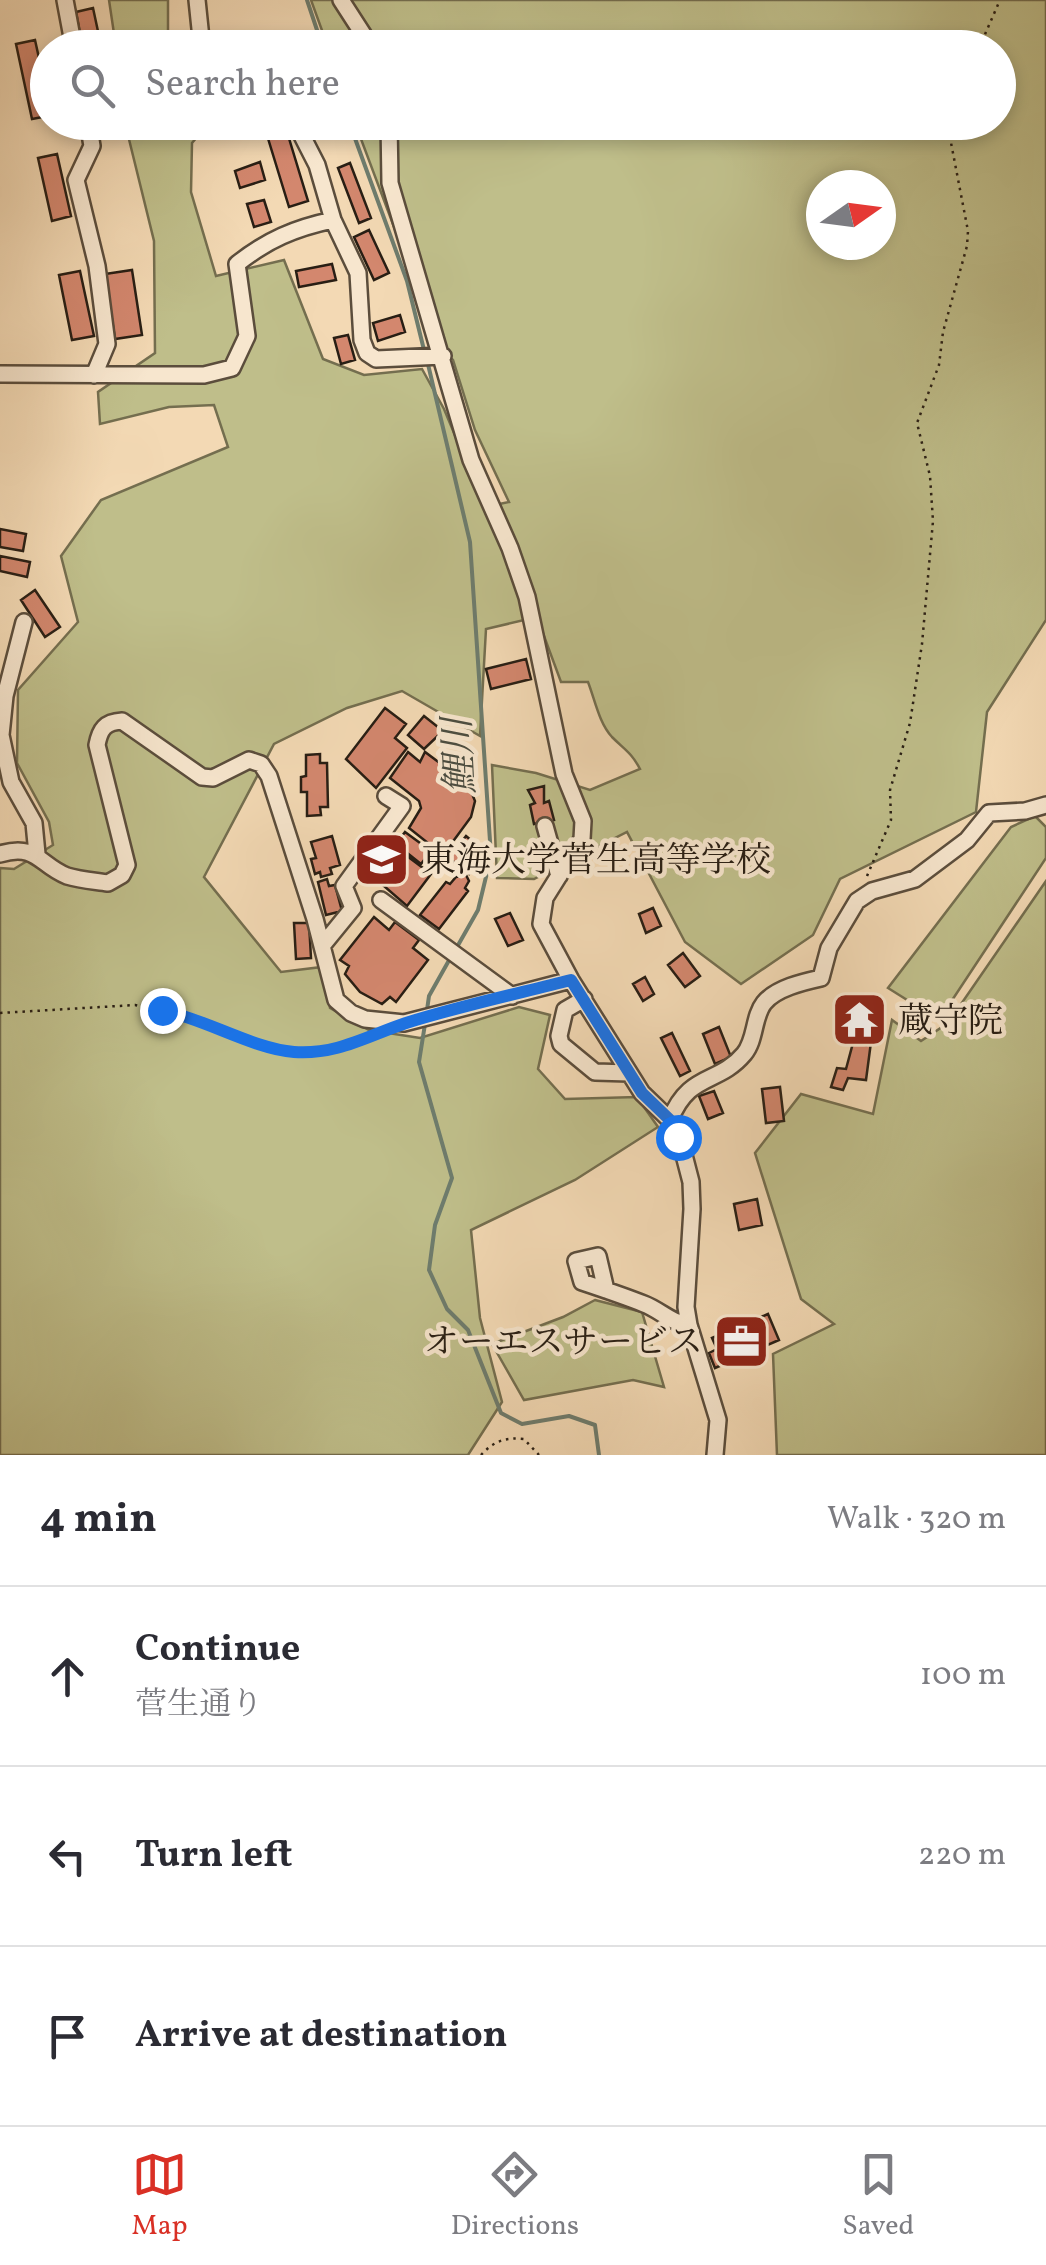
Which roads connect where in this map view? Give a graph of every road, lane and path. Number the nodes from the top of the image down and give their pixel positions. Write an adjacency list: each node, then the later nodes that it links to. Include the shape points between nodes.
1 (65, 0): 5 (street)
2 (197, 0): 6 (street)
3 (341, 0): 7 (street)
4 (1000, 0): 8 (path)
5 (71, 30)
6 (200, 30)
7 (360, 30)
8 (987, 30)
9 (91, 140): 16 (street, via 76,180 106,344)
10 (304, 140): 13 (street)
11 (389, 140): 14 (street, via 390,183)
12 (950, 140): 25 (path, via 968,231 939,364 917,423 933,521 922,644 910,724 890,790 891,820)
13 (333, 220): 14 (street, via 358,273 367,353 376,359); 16 (street, via 296,228 237,264 247,336 232,368 204,375)
14 (439, 356): 23 (street, via 476,473 527,597 564,774 583,821 582,839)
15 (0, 374): 16 (street)
16 (94, 375)
17 (24, 622): 22 (street, via 1,735 11,782 34,823)
18 (386, 796): 26 (street, via 402,806 344,886 353,908)
19 (1046, 805): 25 (street, via 988,813 967,840 915,879)
20 (545, 826): 23 (street)
21 (0, 854): 22 (street)
22 (37, 854): 26 (street, via 65,876 108,884 122,875 127,865 97,744 110,722 133,726 202,777 249,760 269,776)
23 (560, 876): 27 (street, via 545,898 540,924)
24 (381, 900): 28 (street)
25 (857, 901): 33 (street, via 829,948 821,978 764,1003 744,1054 690,1087)
26 (322, 946): 31 (street, via 336,1000 365,1018)
27 (571, 980): 28 (street); 29 (street)
28 (512, 996): 31 (street)
29 (584, 999): 32 (street); 32 (street, via 565,1010 561,1044 596,1072)
30 (0, 1013): 31 (path, via 135,1005 302,1052 342,1049)
31 (407, 1023)
32 (629, 1073): 33 (street)
33 (670, 1120): 35 (street, via 691,1182)
34 (606, 1290): 35 (street)
35 (688, 1325): 38 (street, via 718,1420)
36 (538, 1454): 37 (path, via 524,1439 512,1438)
37 (481, 1455)
38 (715, 1455)

